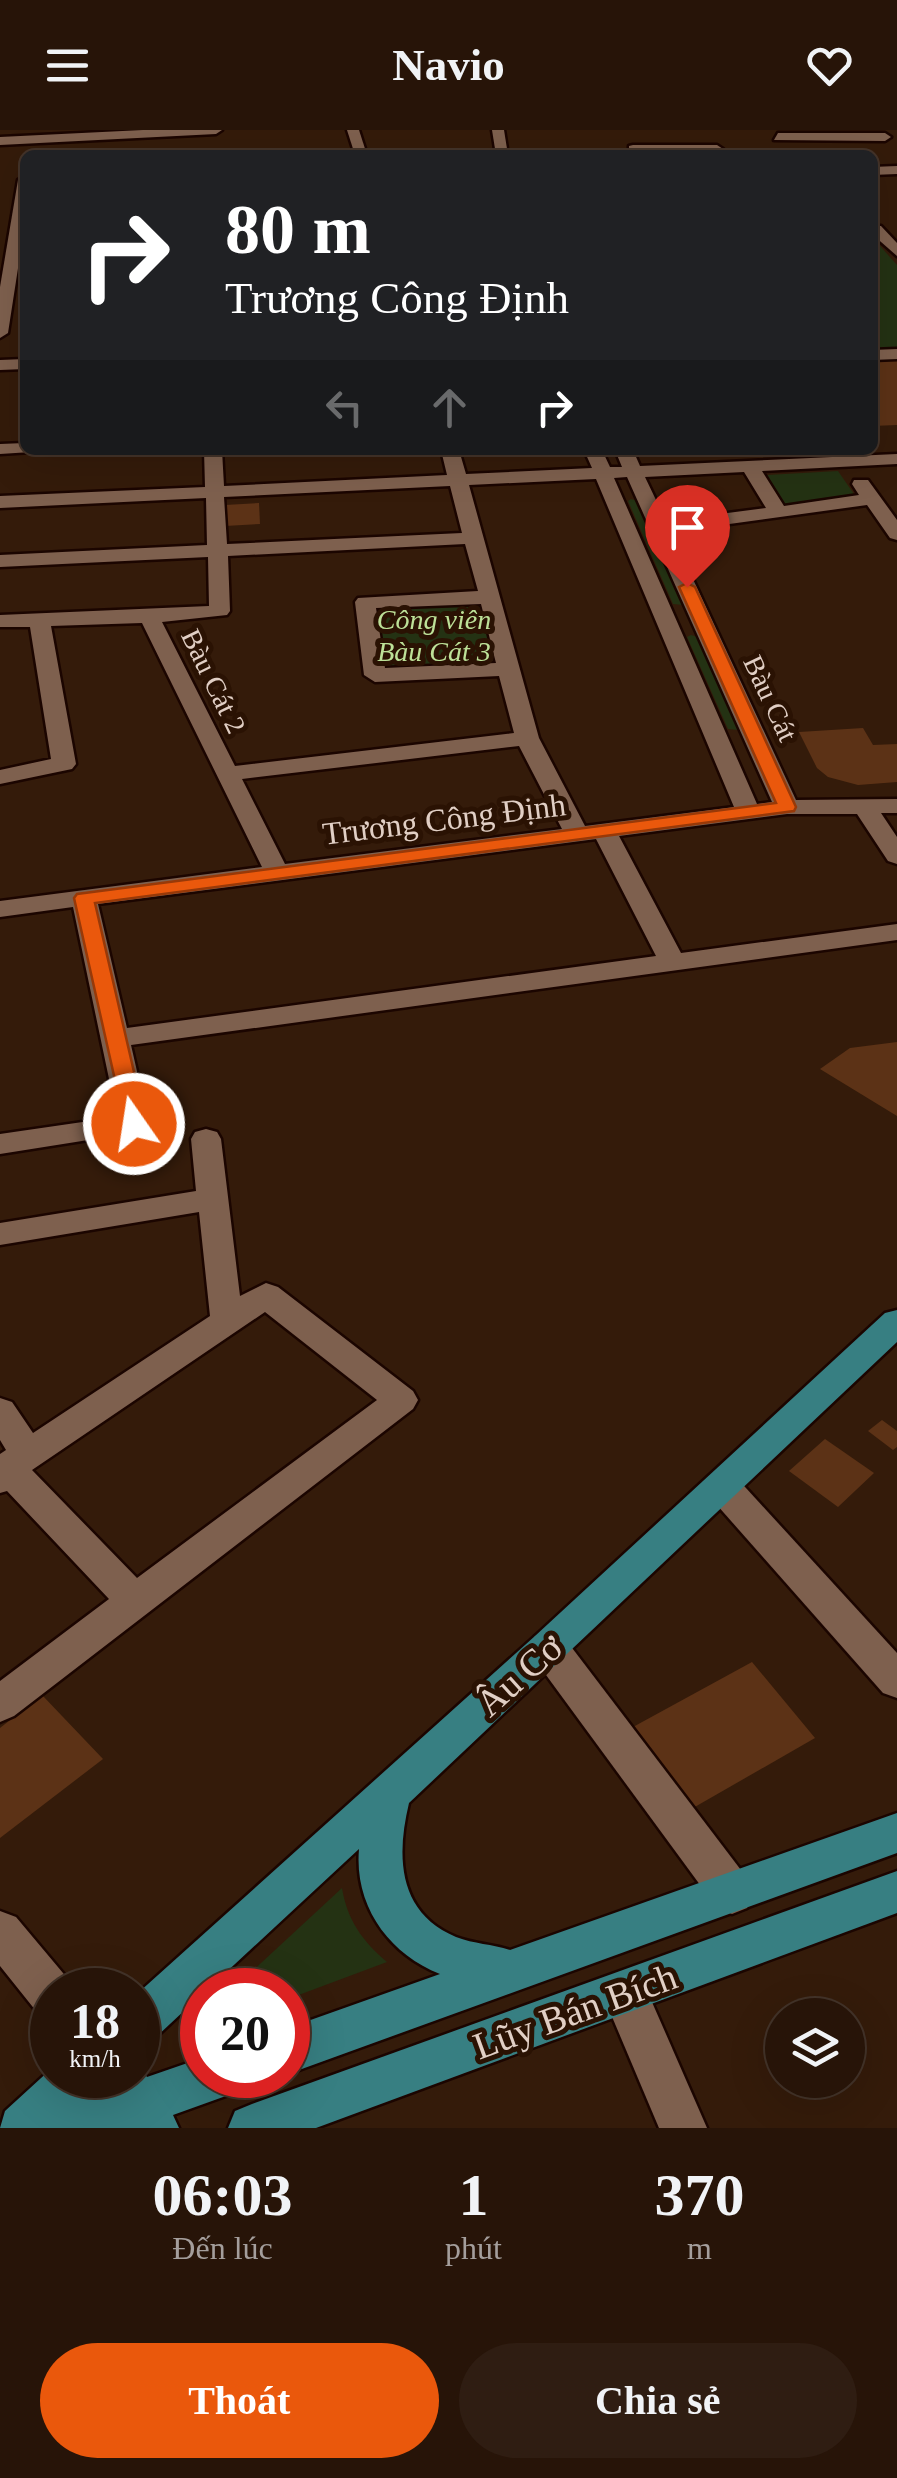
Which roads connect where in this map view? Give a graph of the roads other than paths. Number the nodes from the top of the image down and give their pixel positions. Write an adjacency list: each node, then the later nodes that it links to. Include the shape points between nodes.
1 (216, 130): 4 (street)
2 (776, 134): 5 (street)
3 (39, 136): 4 (street); 6 (street)
4 (144, 136)
5 (885, 137)
6 (1, 139)
7 (717, 149): 8 (street)
8 (689, 150)
9 (20, 229): 12 (street)
10 (878, 233): 11 (street)
11 (897, 252)
12 (12, 260): 14 (street)
13 (20, 295): 14 (street)
14 (6, 296): 15 (street)
15 (0, 330)
16 (213, 455): 27 (street, Bàu Cát 2)
17 (451, 455): 26 (street)
18 (595, 455): 25 (street, Bàu Cát)
19 (626, 455): 24 (street, Bàu Cát)
20 (790, 458): 22 (street); 23 (street)
21 (897, 460): 22 (street)
22 (846, 462): 28 (street)
23 (751, 468): 24 (street); 30 (street)
24 (635, 474): 25 (street); 31 (street, Bàu Cát)
25 (604, 475): 26 (street); 39 (street, Bàu Cát)
26 (458, 481): 27 (street); 33 (street)
27 (216, 492): 29 (street); 34 (street, Bàu Cát 2)
28 (872, 499): 30 (street); 32 (street)
29 (0, 502)
30 (778, 512): 31 (street)
31 (660, 528): 38 (street, Bàu Cát)
32 (897, 534)
33 (473, 538): 34 (street); 36 (street)
34 (218, 550): 35 (street); 37 (street, Bàu Cát 2, via 220,611)
35 (0, 561)
36 (489, 597): 42 (street); 42 (street, via 364,602 375,675)
37 (149, 616): 40 (street); 44 (street, Bàu Cát 2)
38 (700, 617): 39 (street); 48 (street, Bàu Cát)
39 (665, 618): 49 (street, Bàu Cát)
40 (39, 620): 41 (street); 45 (street, via 64,764)
41 (0, 621)
42 (508, 669): 43 (street)
43 (527, 738): 44 (street); 51 (street)
44 (227, 774): 53 (street, Bàu Cát 2)
45 (0, 776)
46 (863, 805): 47 (street, Trương Công Định); 48 (street, Trương Công Định); 52 (street)
47 (897, 806)
48 (787, 807): 49 (street, Trương Công Định)
49 (748, 812): 50 (street, Trương Công Định)
50 (604, 831): 51 (street, Trương Công Định); 57 (street)
51 (577, 834): 53 (street, Trương Công Định)
52 (897, 856)
53 (277, 873): 54 (street, Trương Công Định)
54 (84, 898): 55 (street, Trương Công Định); 58 (street)
55 (0, 909)
56 (897, 932): 57 (street)
57 (673, 962): 58 (street)
58 (115, 1038): 60 (street, via 134,1124)
59 (206, 1140): 61 (street)
60 (0, 1144)
61 (212, 1199): 62 (street); 63 (street)
62 (0, 1234)
63 (227, 1322): 66 (street); 68 (street, via 266,1295 400,1400)
64 (897, 1322): 67 (main road, Âu Cơ)
65 (0, 1411): 66 (street)
66 (11, 1467): 68 (street)
67 (722, 1486): 69 (main road, Âu Cơ); 70 (street)
68 (135, 1602): 71 (street)
69 (550, 1648): 72 (main road, Âu Cơ); 74 (street)
70 (897, 1681)
71 (0, 1704)
72 (392, 1789): 78 (main road, via 376,1852 390,1905 432,1951 459,1963); 80 (main road, Âu Cơ)
73 (897, 1833): 74 (main road, Lũy Bán Bích)
74 (732, 1892): 78 (main road, Lũy Bán Bích)
75 (897, 1892): 79 (main road, Lũy Bán Bích)
76 (0, 1932): 77 (street)
77 (30, 1968)
78 (514, 1971): 81 (main road, Lũy Bán Bích)
79 (625, 1993): 87 (main road, Lũy Bán Bích); 88 (street)
80 (160, 2003)
81 (310, 2043)
82 (180, 2088): 84 (main road)
83 (55, 2098): 85 (main road)
84 (137, 2102): 86 (main road)
85 (22, 2128)
86 (70, 2128)
87 (252, 2128)
88 (683, 2128)

